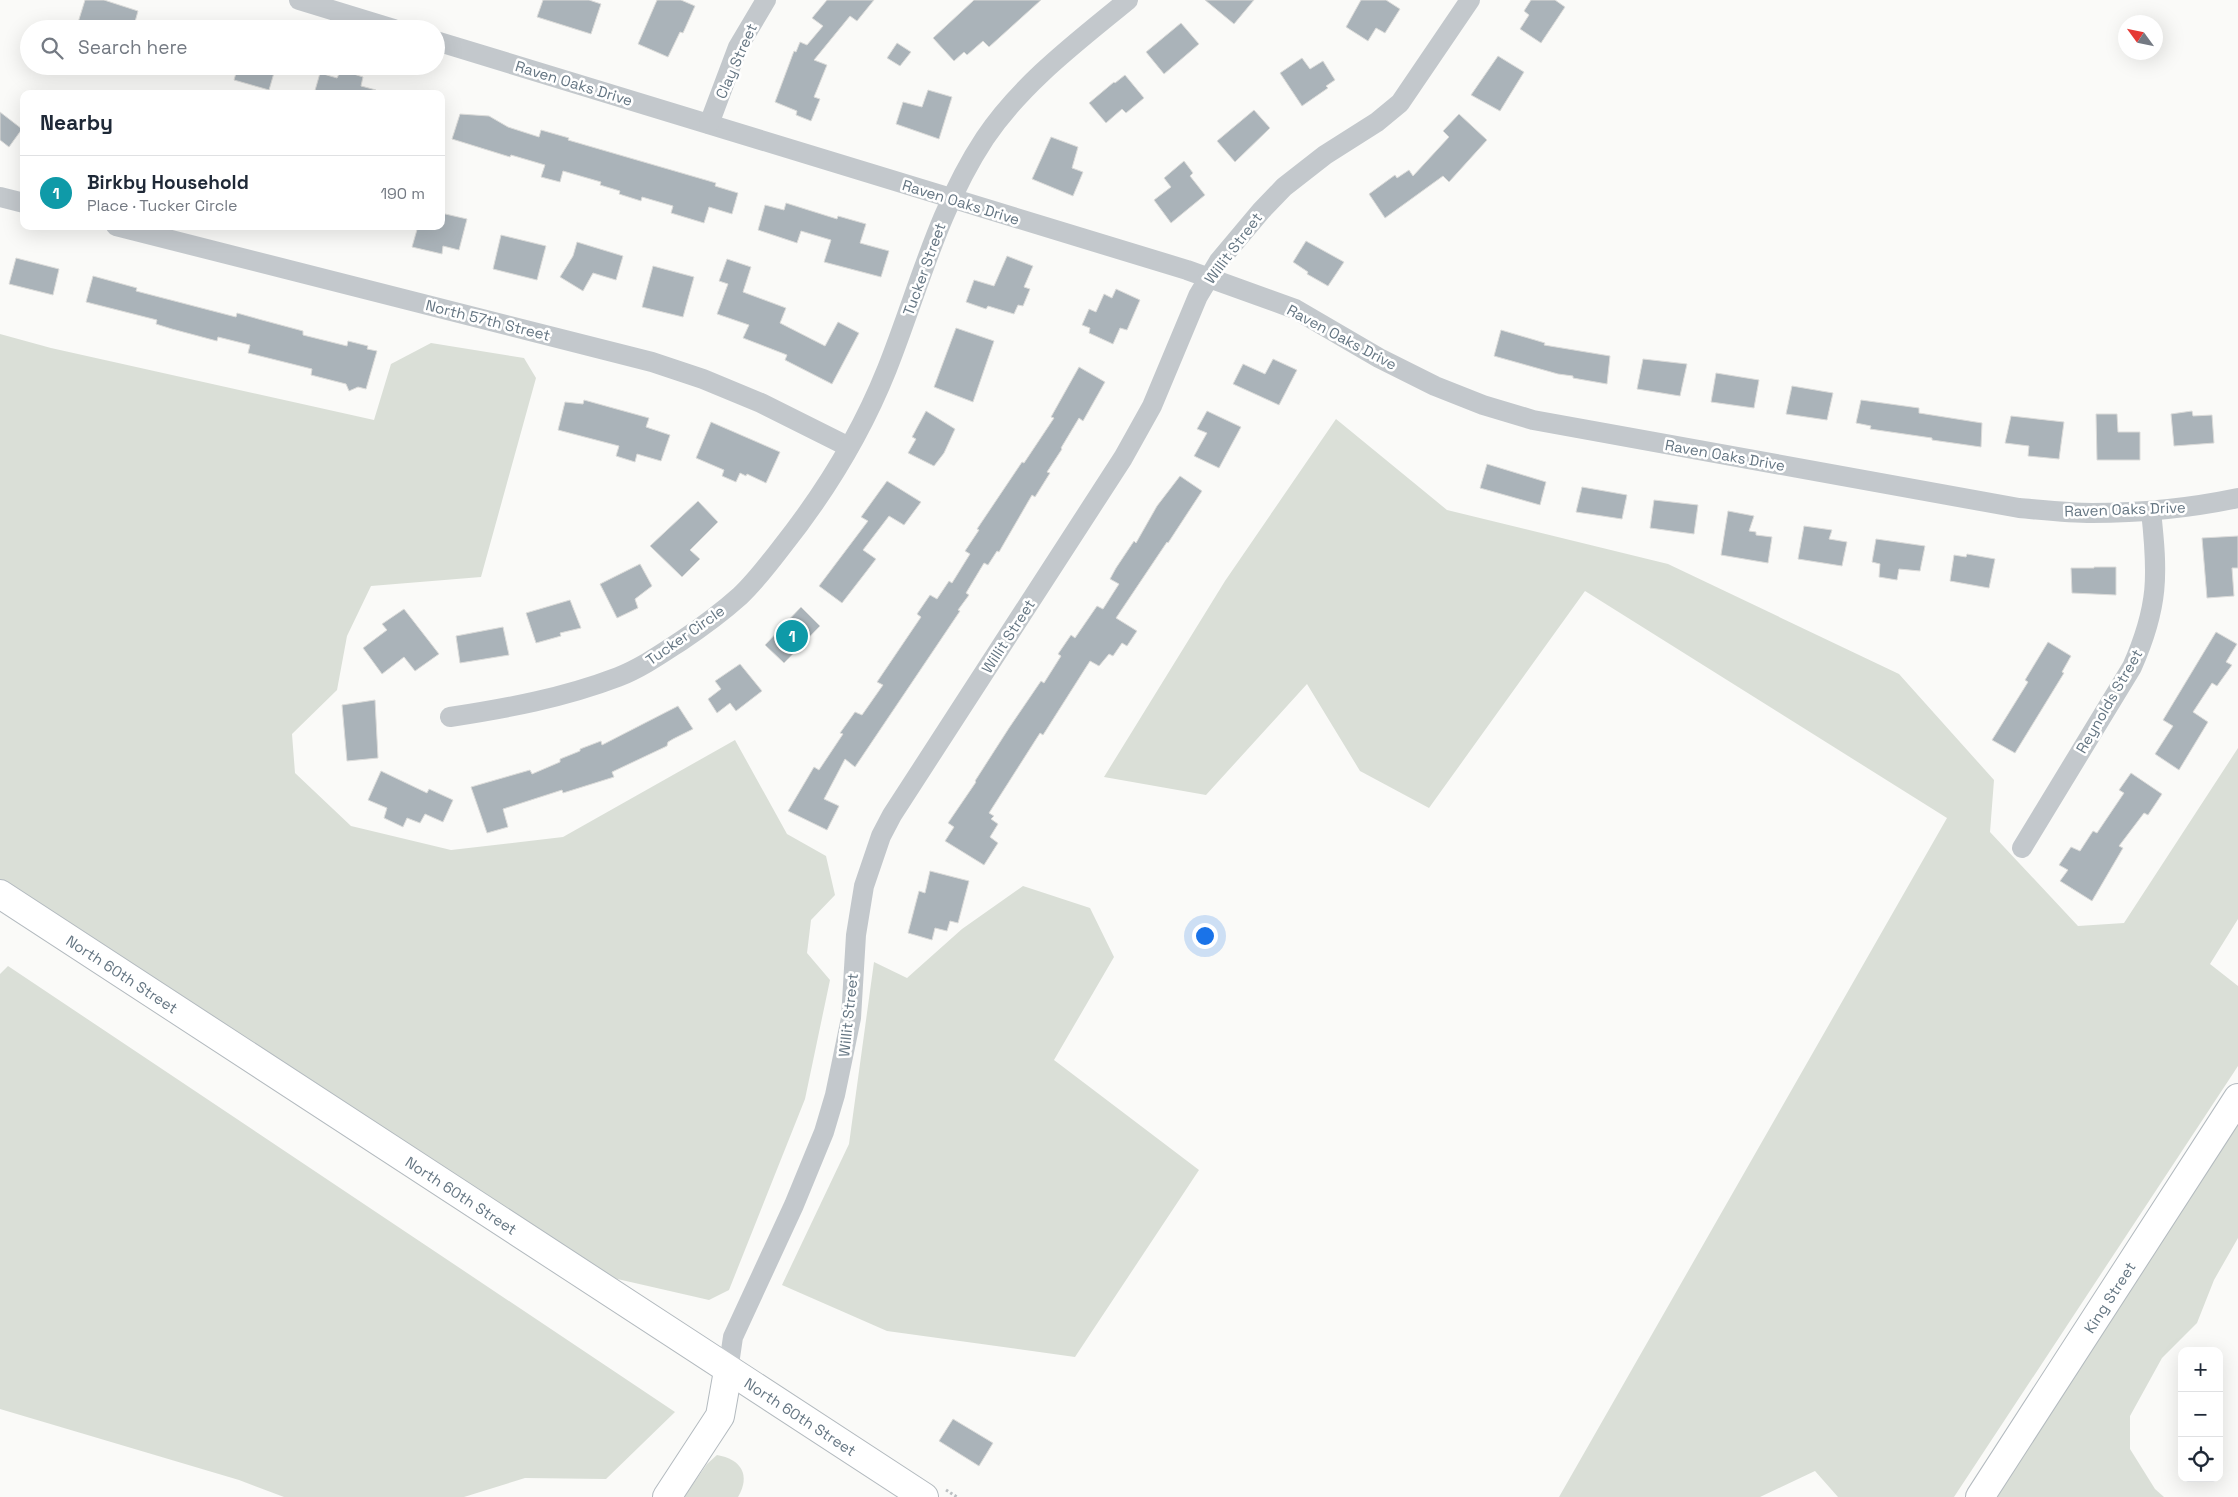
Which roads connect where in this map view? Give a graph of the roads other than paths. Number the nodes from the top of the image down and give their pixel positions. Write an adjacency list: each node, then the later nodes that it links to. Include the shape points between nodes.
1 (299, 0): 5 (street)
2 (766, 0): 7 (street, Clay Street, via 738,47)
3 (1128, 0): 9 (street, Tucker Street, via 1051,64 1021,94 987,136 964,171)
4 (1470, 0): 12 (street, Willit Street, via 1400,103 1284,187 1261,210)
5 (365, 20)
6 (445, 44): 7 (street, Raven Oaks Drive)
7 (709, 124): 9 (street, Raven Oaks Drive)
8 (0, 197): 10 (street)
9 (951, 199): 12 (street, Raven Oaks Drive); 13 (street, Tucker Street, via 886,370)
10 (20, 202)
11 (132, 230): 13 (street, North 57th Street, via 652,362 761,403)
12 (1208, 278): 15 (street, Raven Oaks Drive, via 1294,309 1435,386 1533,420 2019,508 2091,513); 20 (street, Willit Street, via 1152,406 1123,458 881,836 864,886 856,935 851,1018 835,1095 824,1132 794,1205 733,1337)
13 (849, 447): 16 (street, Tucker Circle, via 803,520 759,576 713,619 665,652 620,676 569,694 536,703)
14 (2238, 498): 15 (street, Raven Oaks Drive, via 2195,507)
15 (2151, 511): 17 (street, Reynolds Street, via 2156,588 2144,640 2132,667)
16 (450, 717)
17 (2022, 848)
18 (0, 894): 20 (main road, North 60th Street)
19 (2238, 1098): 23 (main road, King Street)
20 (728, 1370): 21 (main road, via 720,1416); 22 (main road, North 60th Street)
21 (667, 1497)
22 (924, 1497)
23 (1980, 1497)

